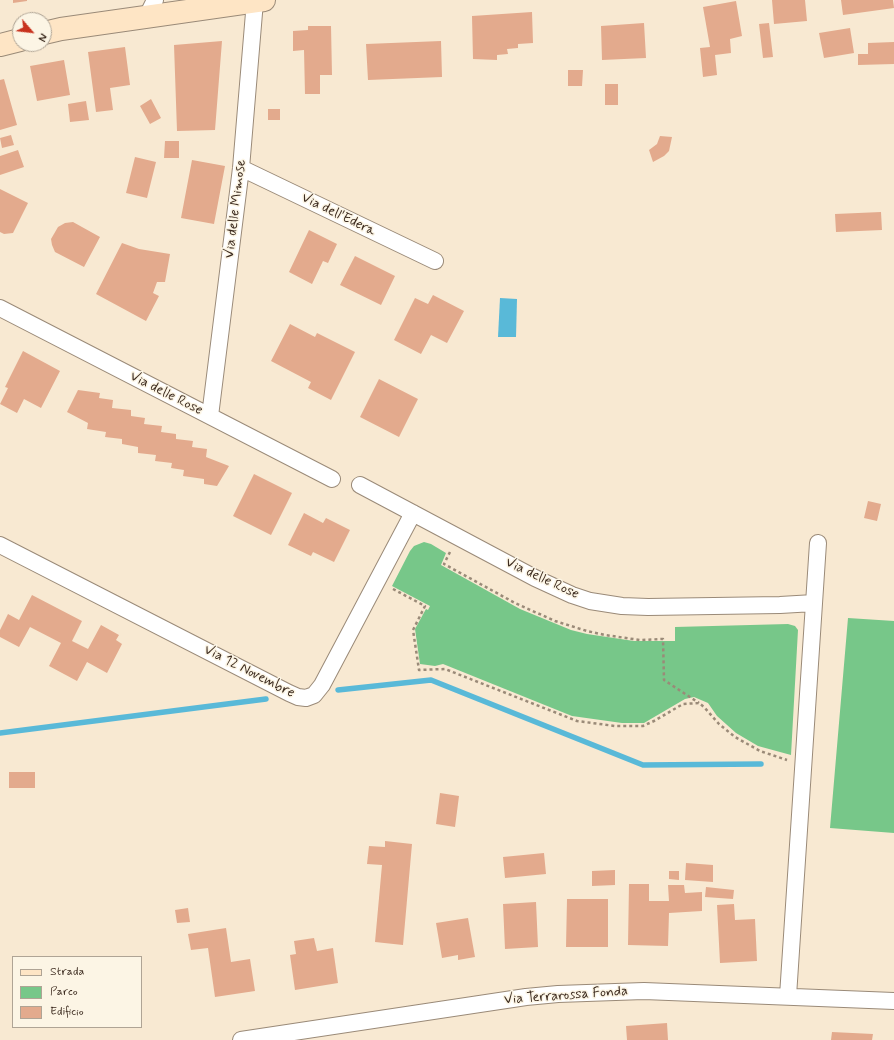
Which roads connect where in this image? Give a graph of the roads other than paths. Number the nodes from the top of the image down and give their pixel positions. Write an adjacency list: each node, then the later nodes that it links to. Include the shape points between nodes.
1 (260, 0): 2 (main road); 6 (street, Via delle Mimose)
2 (151, 8): 3 (main road)
3 (52, 31)
4 (12, 42): 5 (main road)
5 (0, 45)
6 (241, 168): 7 (street, Via dell'Edera); 9 (street, Via delle Mimose)
7 (435, 261)
8 (0, 308): 9 (street, Via delle Rose)
9 (210, 416): 10 (street, Via delle Rose)
10 (332, 479)
11 (360, 485): 12 (street, Via delle Rose)
12 (413, 513): 14 (street, Via 12 Novembre, via 322,685 314,695 306,698 289,693); 15 (street, Via delle Rose, via 547,584 590,601 648,607)
13 (818, 543): 15 (street)
14 (0, 545)
15 (814, 603): 16 (street)
16 (788, 996): 17 (street, Via Terrarossa Fonda); 18 (street, Via Terrarossa Fonda, via 644,991 558,994)
17 (894, 1001)
18 (241, 1040)

